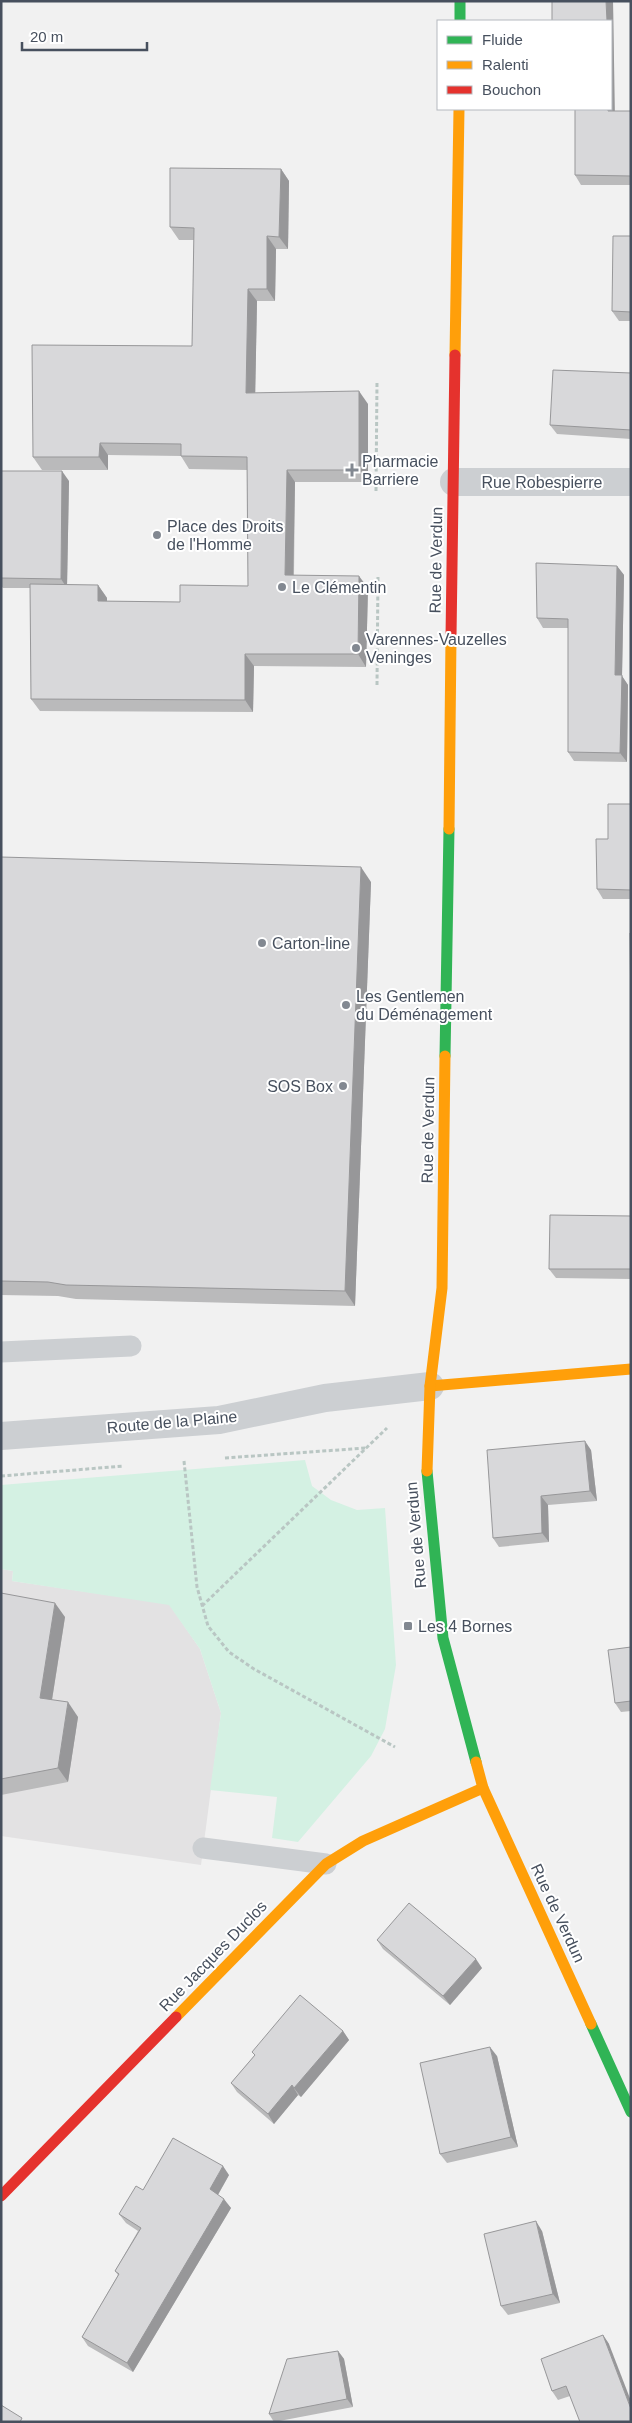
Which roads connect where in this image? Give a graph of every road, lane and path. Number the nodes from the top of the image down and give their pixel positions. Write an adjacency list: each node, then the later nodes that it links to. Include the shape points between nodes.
1 (460, 1): 2 (street)
2 (460, 20)
3 (459, 110): 5 (street, Rue de Verdun)
4 (377, 382): 7 (path)
5 (454, 482): 6 (street, Rue Robespierre); 13 (street, Rue de Verdun, via 442,1288)
6 (631, 482)
7 (376, 491)
8 (378, 575): 9 (path)
9 (378, 686)
10 (131, 1346): 11 (lane)
11 (1, 1352)
12 (631, 1369): 13 (street)
13 (430, 1386): 15 (street, Route de la Plaine, via 325,1398 219,1420); 23 (street, Rue de Verdun, via 427,1481 443,1638)
14 (387, 1427): 16 (path)
15 (1, 1436)
16 (366, 1448): 17 (path); 21 (path)
17 (221, 1458)
18 (192, 1460): 21 (path, via 182,1461)
19 (125, 1466): 20 (path)
20 (1, 1476)
21 (202, 1606): 22 (path, via 208,1626 229,1652)
22 (395, 1748)
23 (483, 1788): 25 (street, Rue Jacques Duclos, via 363,1841); 26 (street, Rue de Verdun)
24 (203, 1848): 25 (lane)
25 (326, 1864): 27 (street, Rue Jacques Duclos)
26 (631, 2112)
27 (1, 2196)

